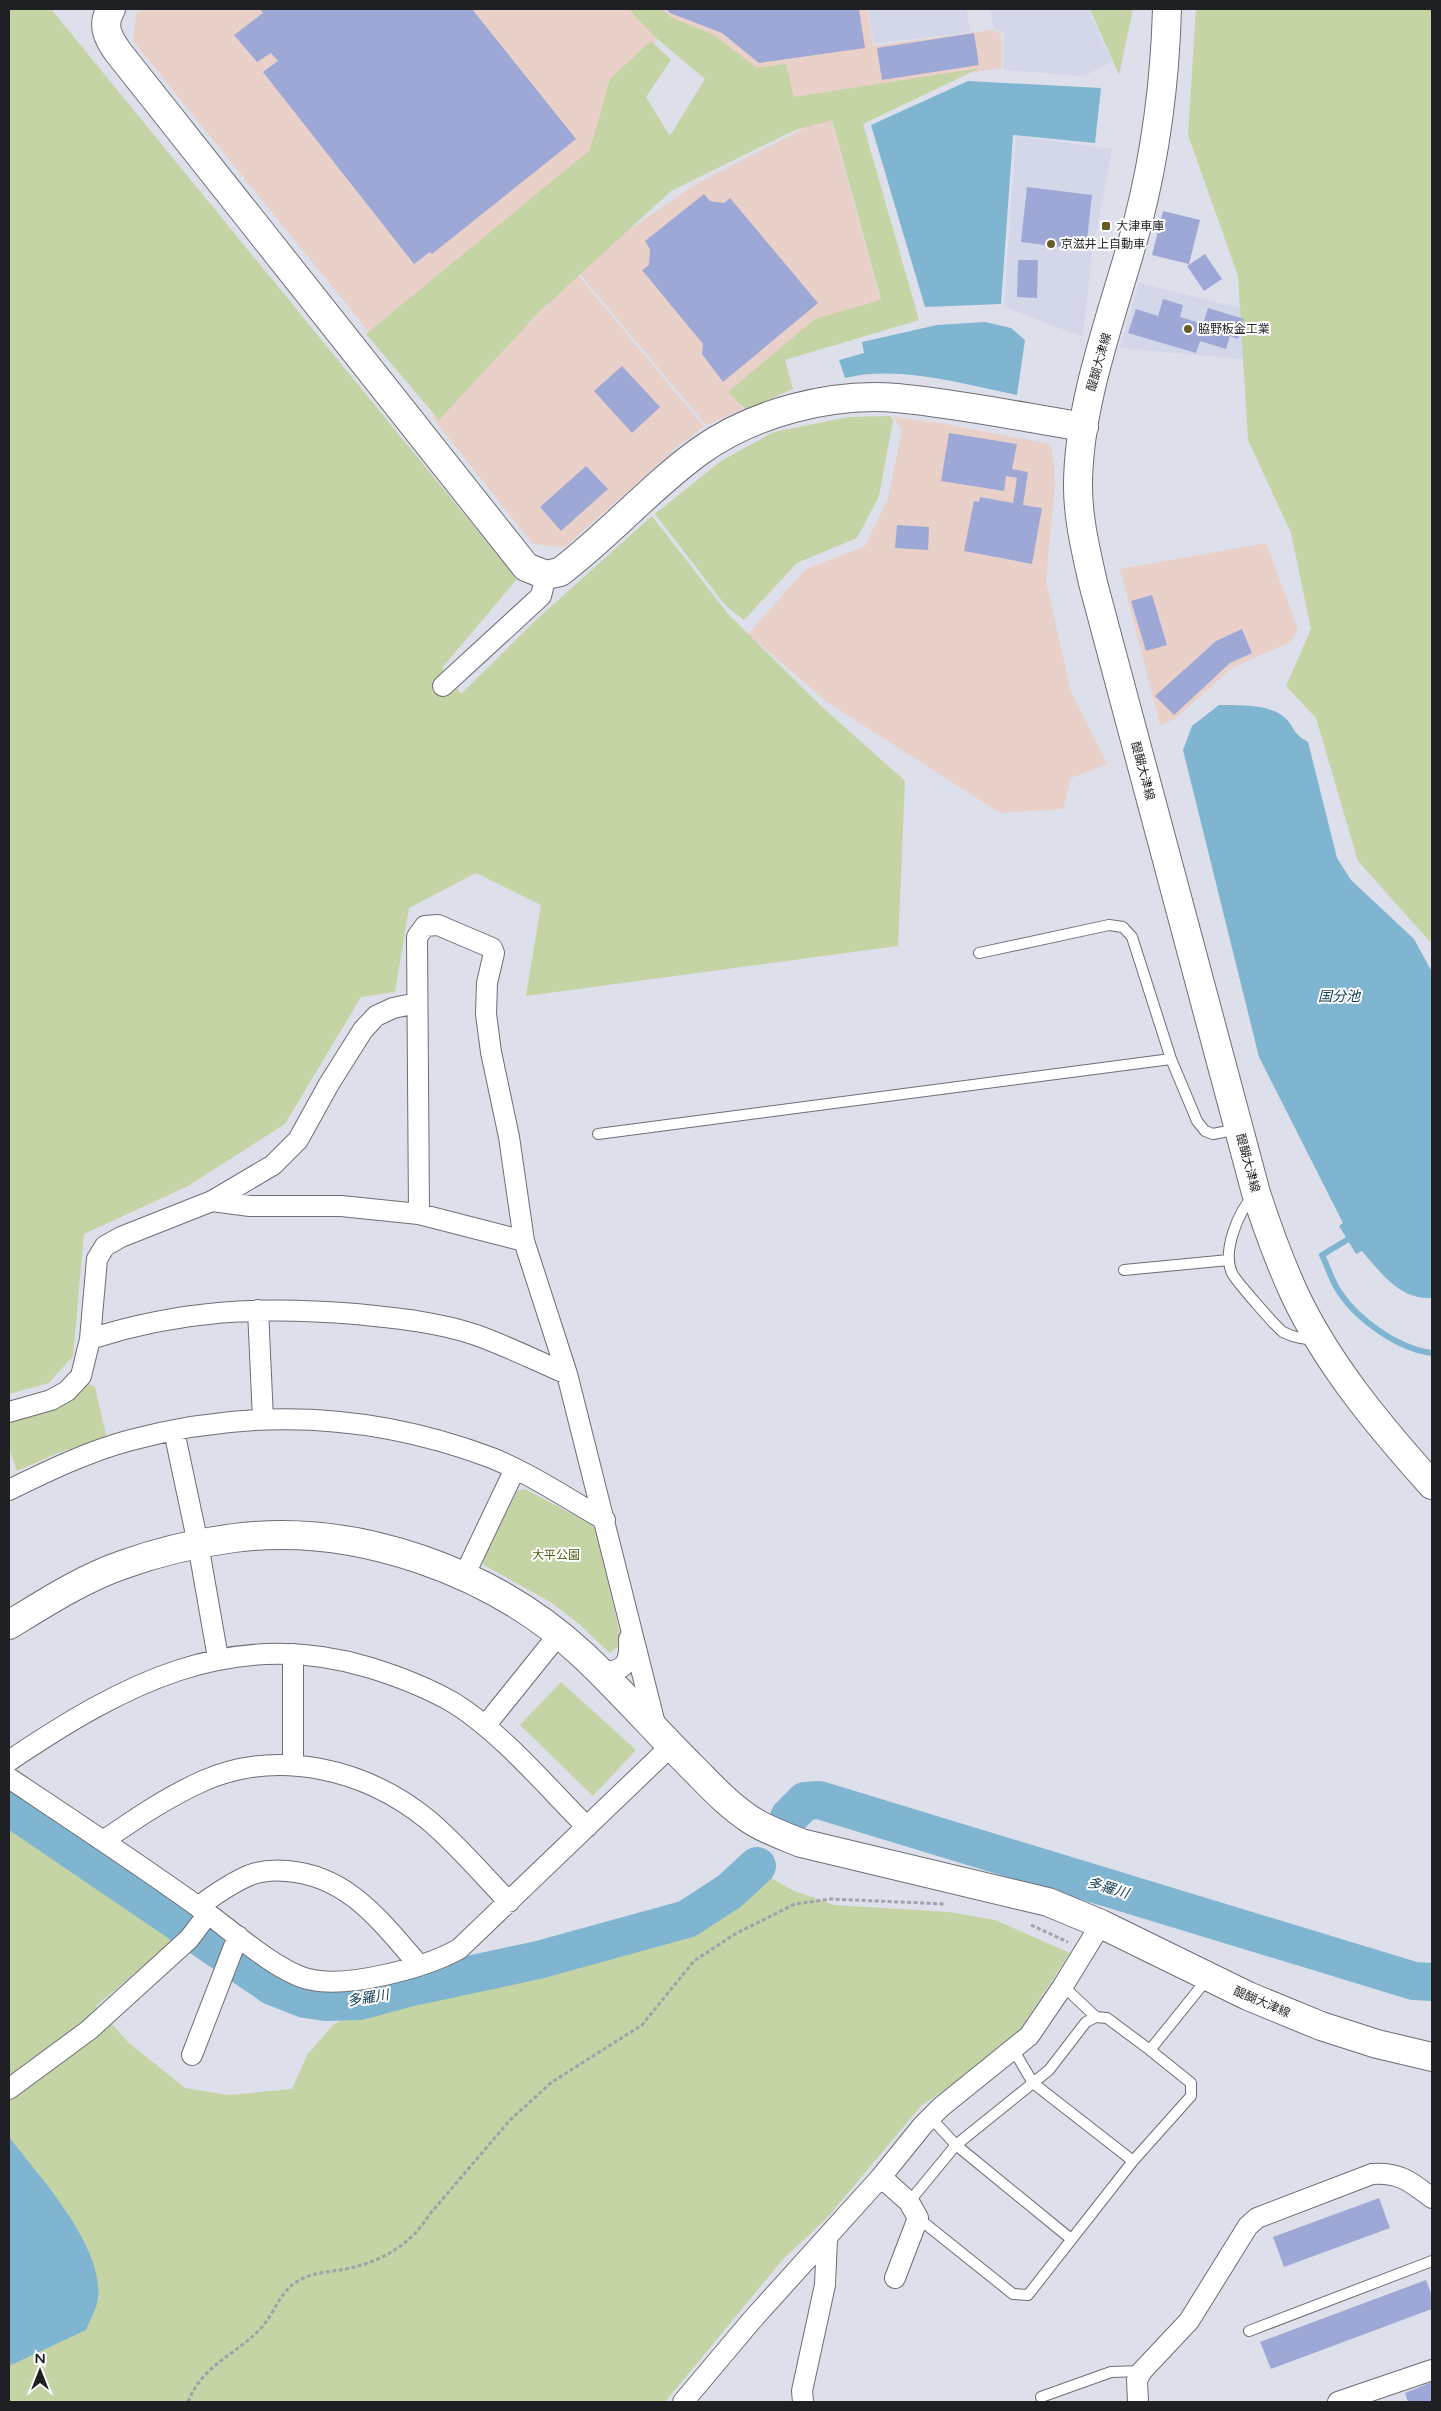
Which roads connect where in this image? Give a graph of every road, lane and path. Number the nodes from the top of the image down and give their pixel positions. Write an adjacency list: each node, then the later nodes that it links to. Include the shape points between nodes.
1 (111, 9): 4 (street, via 106,24 108,38 118,52 516,557 526,567)
2 (1167, 9): 3 (street, 醍醐大津線, via 1161,99 1152,155 1139,219 1091,390)
3 (1084, 427): 4 (street, via 896,398 846,399 792,409 755,421 701,451 573,562 560,572); 9 (street, 醍醐大津線, via 1078,486 1082,534 1092,583)
4 (546, 574): 5 (street, via 541,596)
5 (443, 686)
6 (979, 953): 8 (lane, via 1109,925 1123,927 1132,937)
7 (417, 1003): 12 (street, via 376,1016 349,1051 298,1140 273,1165); 13 (street); 14 (street, via 417,937 425,926 438,924 492,948 486,1014)
8 (1171, 1059): 9 (lane, via 1197,1121 1205,1131 1214,1134); 10 (lane)
9 (1239, 1129): 11 (street, 醍醐大津線)
10 (598, 1134)
11 (1256, 1193): 15 (lane, via 1244,1206 1236,1223); 19 (street, 醍醐大津線, via 1295,1294)
12 (212, 1201): 13 (street, via 250,1206 341,1206); 18 (street, via 121,1236 105,1246 97,1259)
13 (418, 1214): 14 (street)
14 (524, 1241): 20 (street)
15 (1229, 1260): 16 (lane); 19 (lane, via 1232,1274 1282,1331 1300,1339)
16 (1124, 1270)
17 (258, 1310): 18 (street, via 183,1316 135,1325); 20 (street, via 319,1311 424,1322 475,1335); 22 (street)
18 (90, 1339): 21 (street, via 81,1376 68,1391 51,1400)
19 (1320, 1341): 25 (street, 醍醐大津線, via 1352,1388)
20 (567, 1374): 27 (street)
21 (9, 1412)
22 (263, 1419): 23 (street); 24 (street, via 353,1422 401,1430)
23 (174, 1431): 26 (street, via 130,1440 66,1463); 28 (street)
24 (515, 1469): 27 (street); 29 (street)
25 (1432, 1485)
26 (9, 1490)
27 (605, 1520): 31 (street)
28 (198, 1544): 29 (street, 醍醐大津線, via 245,1537 323,1538 412,1556); 30 (street, 醍醐大津線, via 120,1565); 34 (street)
29 (464, 1576): 32 (street, 醍醐大津線, via 510,1601)
30 (9, 1624)
31 (629, 1624): 35 (street, via 625,1666); 37 (street)
32 (559, 1634): 35 (street, 醍醐大津線); 36 (street)
33 (293, 1654): 34 (street); 36 (street, via 352,1662 385,1672 419,1685); 39 (street)
34 (218, 1658): 38 (street, via 143,1683)
35 (601, 1673): 37 (street, 醍醐大津線)
36 (485, 1726): 41 (street)
37 (664, 1738): 41 (street); 47 (street, 醍醐大津線, via 723,1798 773,1832 801,1842 1017,1893)
38 (9, 1761)
39 (293, 1765): 42 (street, via 245,1769 205,1781 166,1800); 43 (street, via 328,1770 362,1780 395,1796 428,1819)
40 (9, 1778): 42 (street)
41 (587, 1827): 43 (street)
42 (102, 1841): 45 (street)
43 (509, 1902): 50 (street, via 458,1948 440,1959)
44 (950, 1905): 74 (path, via 831,1899 795,1904 735,1934 694,1960 642,2025 552,2082 510,2120 419,2231 400,2248 348,2269 316,2273 297,2281 282,2295 261,2328 200,2378)
45 (203, 1910): 48 (street); 50 (street, via 223,1889 252,1874 277,1870 307,1873 343,1888 370,1910); 59 (street, via 190,1939 89,2030)
46 (1028, 1923): 49 (path)
47 (1101, 1924): 49 (street); 51 (street, 醍醐大津線)
48 (238, 1936): 50 (street, via 275,1962 308,1979 334,1982 383,1975); 56 (street)
49 (1085, 1949): 52 (street)
50 (419, 1965)
51 (1208, 1977): 55 (lane); 57 (street, 醍醐大津線, via 1321,2026)
52 (1063, 1986): 53 (lane); 54 (street, via 1029,2036)
53 (1096, 2016): 55 (lane, via 1107,2018); 58 (lane, via 1086,2022 1049,2070)
54 (1012, 2049): 58 (lane); 60 (street)
55 (1150, 2050): 62 (lane, via 1190,2083 1191,2096)
56 (192, 2054)
57 (1432, 2057)
58 (1033, 2083): 61 (lane); 62 (lane)
59 (9, 2089)
60 (931, 2118): 61 (lane); 63 (street)
61 (956, 2145): 65 (lane); 67 (lane)
62 (1132, 2160): 67 (lane)
63 (881, 2178): 65 (street); 66 (street)
64 (1432, 2198): 72 (street, via 1407,2179 1387,2173 1372,2174 1257,2218 1248,2226 1189,2322)
65 (914, 2210): 67 (lane, via 1013,2294 1028,2295); 69 (street)
66 (827, 2239): 75 (street, via 752,2320); 76 (street, via 825,2285)
67 (1071, 2239)
68 (1432, 2261): 70 (lane)
69 (895, 2278)
70 (1249, 2331)
71 (1432, 2370): 78 (street)
72 (1142, 2371): 73 (lane, via 1111,2372); 77 (street, via 1137,2380)
73 (1041, 2397)
74 (188, 2402)
75 (683, 2402)
76 (802, 2402)
77 (1138, 2402)
78 (1338, 2402)

